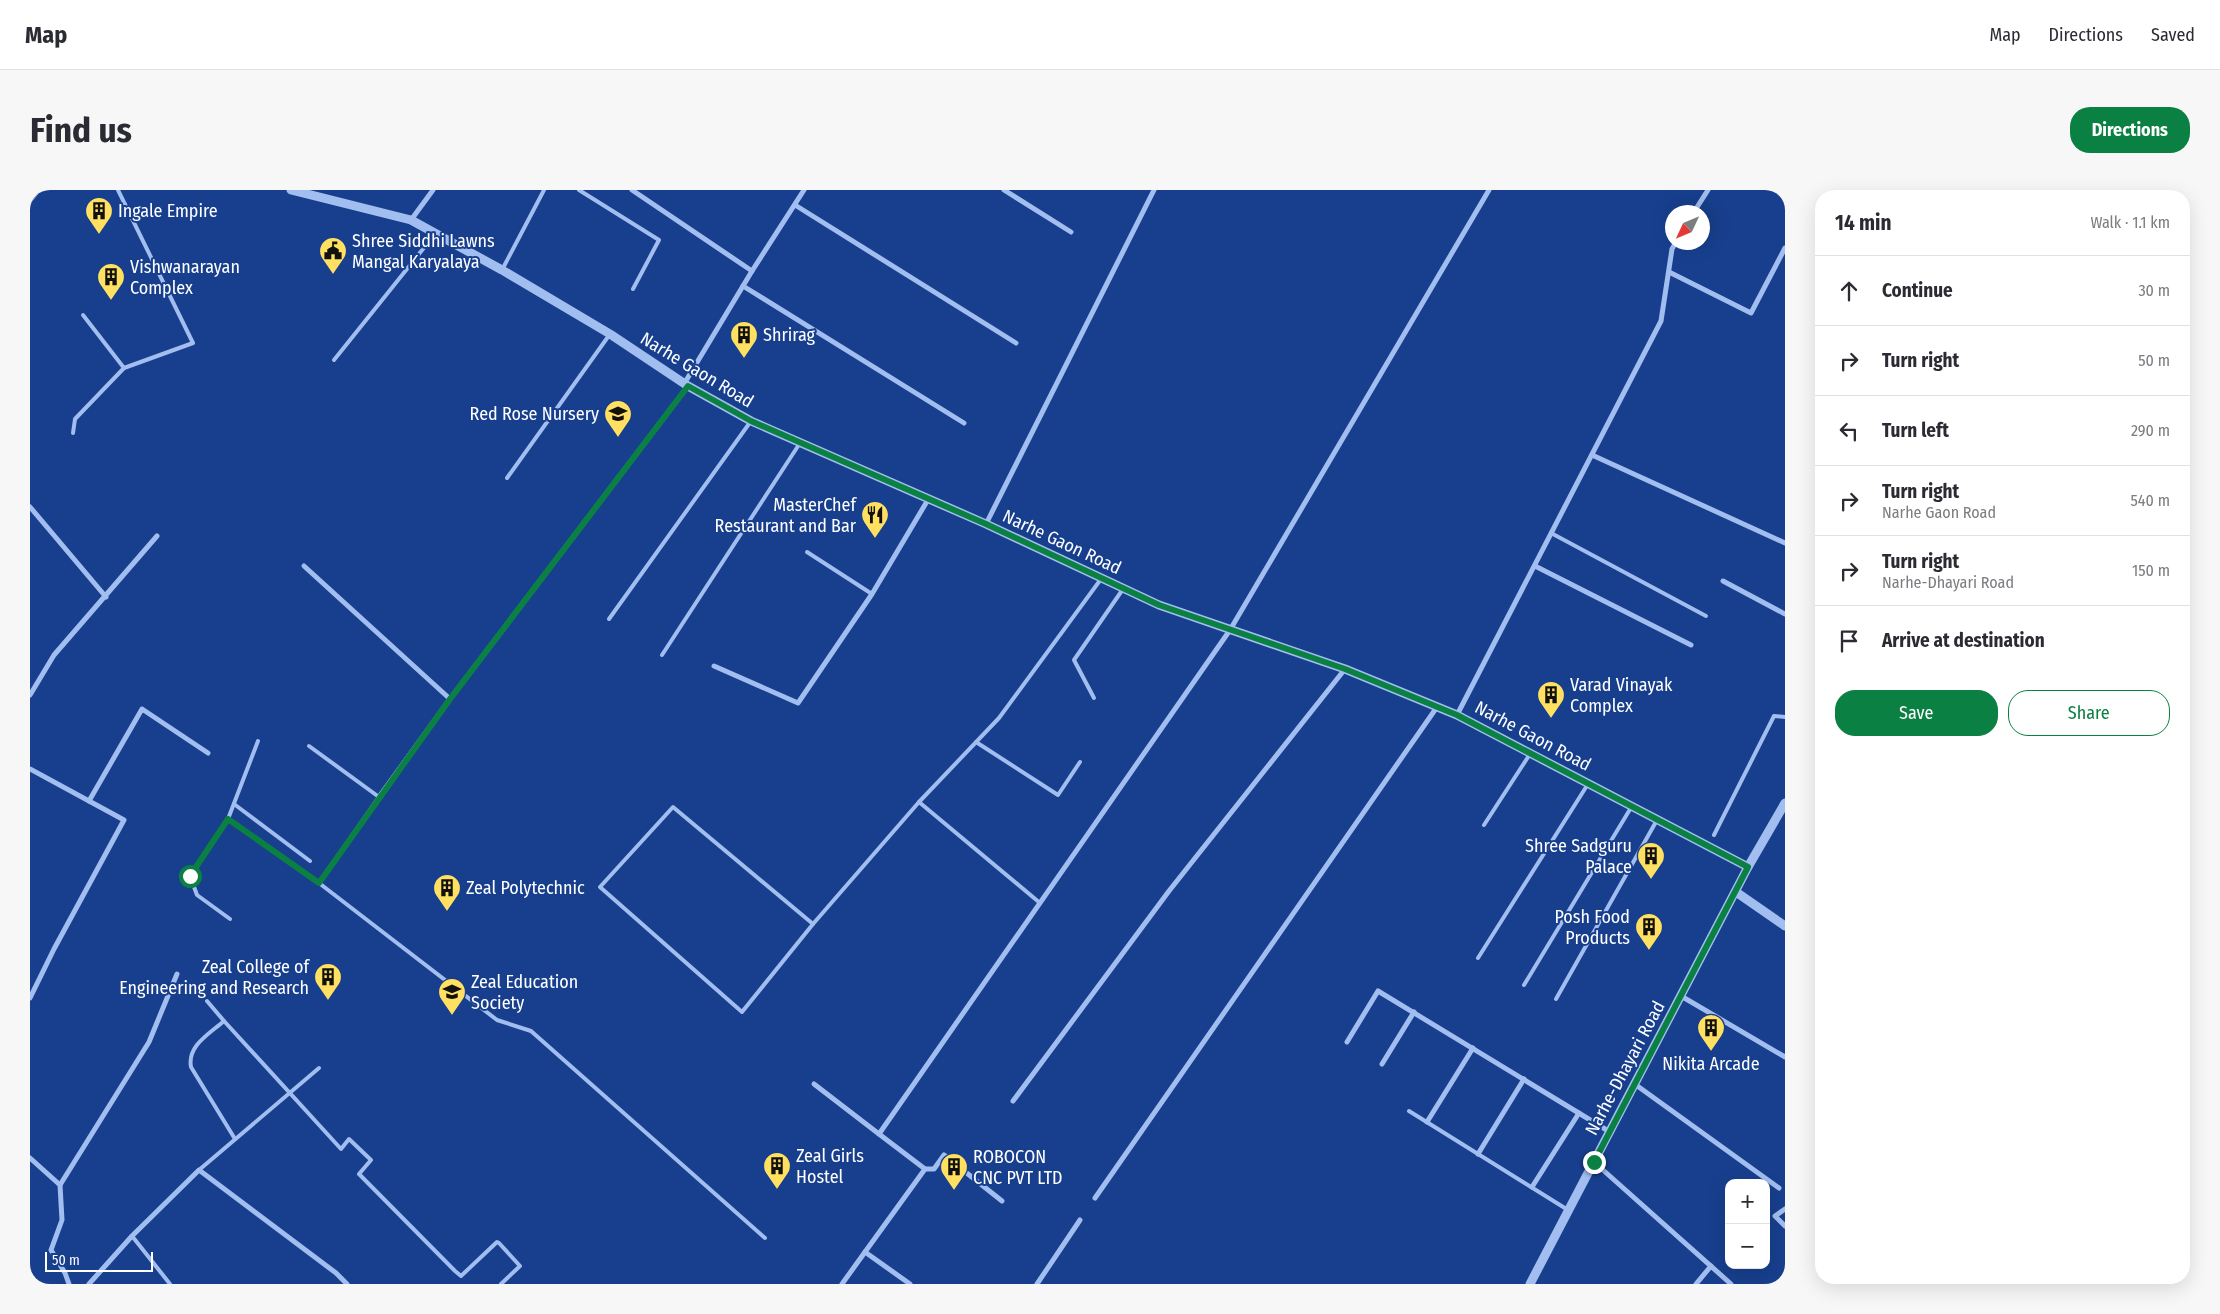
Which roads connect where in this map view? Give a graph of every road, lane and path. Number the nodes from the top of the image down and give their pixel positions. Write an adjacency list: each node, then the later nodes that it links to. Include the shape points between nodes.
1 (40, 190): 13 (lane)
2 (118, 190): 30 (lane, via 193,343)
3 (291, 190): 16 (street, Narhe Gaon Road)
4 (433, 190): 16 (street)
5 (544, 190): 21 (lane)
6 (580, 190): 25 (lane, via 659,240)
7 (632, 190): 22 (street)
8 (804, 190): 14 (street)
9 (1004, 190): 17 (street)
10 (1154, 190): 40 (street)
11 (1489, 190): 55 (street)
12 (1708, 190): 15 (street)
13 (30, 201)
14 (794, 205): 22 (street); 28 (street)
15 (1698, 205)
16 (411, 220): 18 (street, Narhe Gaon Road)
17 (1071, 232)
18 (435, 234): 21 (street, Narhe Gaon Road); 29 (lane)
19 (1785, 248): 23 (street, via 1751,313)
20 (1672, 250): 23 (street)
21 (502, 270): 27 (street, Narhe Gaon Road)
22 (752, 271): 24 (street)
23 (1669, 272): 36 (street, via 1661,322)
24 (743, 286): 31 (street); 33 (street)
25 (633, 289)
26 (83, 315): 30 (lane)
27 (610, 334): 31 (street, Narhe Gaon Road); 37 (lane)
28 (1016, 343)
29 (334, 360)
30 (124, 368): 34 (lane, via 75,419)
31 (686, 385): 32 (street, Narhe Gaon Road); 62 (street)
32 (751, 421): 35 (street, Narhe Gaon Road); 54 (lane)
33 (964, 423)
34 (73, 433)
35 (800, 443): 38 (street, Narhe Gaon Road); 57 (lane)
36 (1592, 455): 41 (street); 43 (street)
37 (507, 478)
38 (929, 498): 40 (street, Narhe Gaon Road); 50 (street)
39 (30, 507): 51 (street)
40 (986, 524): 47 (street, Narhe Gaon Road)
41 (1551, 533): 46 (street); 53 (lane)
42 (157, 536): 51 (street)
43 (1785, 543)
44 (807, 552): 50 (lane)
45 (304, 566): 62 (street)
46 (1534, 566): 56 (street); 64 (street)
47 (1101, 579): 49 (street, Narhe Gaon Road); 67 (lane, via 999,718)
48 (1724, 581): 52 (street)
49 (1124, 589): 55 (street, Narhe Gaon Road); 61 (lane, via 1074,660)
50 (872, 594): 58 (street, via 798,704)
51 (106, 597): 60 (street, via 54,655)
52 (1785, 614)
53 (1706, 616)
54 (610, 619)
55 (1230, 630): 59 (street, Narhe Gaon Road); 88 (street)
56 (1690, 646)
57 (662, 655)
58 (714, 666)
59 (1345, 669): 63 (street, Narhe Gaon Road); 110 (street, via 1168,891)
60 (30, 695)
61 (1094, 698)
62 (450, 699): 74 (street)
63 (1437, 707): 64 (street, Narhe Gaon Road); 125 (street)
64 (1457, 715): 70 (street, Narhe Gaon Road)
65 (1785, 717): 83 (lane, via 1774,716)
66 (258, 741): 78 (lane)
67 (976, 742): 71 (lane, via 1058,795); 76 (lane)
68 (309, 746): 74 (lane)
69 (208, 753): 75 (street, via 142,709)
70 (1530, 754): 73 (street, Narhe Gaon Road); 82 (lane)
71 (1080, 762)
72 (30, 769): 75 (street)
73 (1588, 784): 79 (street, Narhe Gaon Road); 92 (lane)
74 (379, 797): 86 (lane)
75 (89, 801): 96 (street, via 124,820)
76 (919, 802): 88 (lane); 90 (lane)
77 (1785, 803): 85 (street, Narhe-Dhayari Road)
78 (234, 804): 80 (lane); 84 (lane)
79 (1632, 806): 81 (street, Narhe Gaon Road); 94 (lane)
80 (228, 819): 86 (lane); 89 (lane, via 190,876 197,895)
81 (1657, 820): 85 (street, Narhe Gaon Road); 97 (lane)
82 (1484, 826)
83 (1714, 835)
84 (310, 861)
85 (1748, 867): 87 (street, Narhe-Dhayari Road)
86 (319, 883): 132 (lane, via 497,1020 531,1031)
87 (1736, 892): 91 (street); 95 (street, Narhe-Dhayari Road)
88 (1041, 904): 115 (street)
89 (230, 919)
90 (813, 924): 90 (lane, via 742,1012 600,886 673,807)
91 (1785, 926)
92 (1478, 958)
93 (177, 974): 122 (street, via 149,1042)
94 (1524, 985)
95 (1681, 996): 103 (street); 108 (street, Narhe-Dhayari Road)
96 (30, 998)
97 (1556, 999)
98 (207, 1001): 100 (lane)
99 (1414, 1012): 101 (street, via 1378,991); 102 (street); 104 (street)
100 (224, 1021): 109 (lane); 116 (lane, via 194,1048 189,1057 191,1067)
101 (1347, 1042)
102 (1473, 1048): 106 (street); 113 (street)
103 (1785, 1057)
104 (1382, 1064)
105 (319, 1068): 109 (lane)
106 (1524, 1079): 112 (street); 117 (street)
107 (814, 1084): 115 (street)
108 (1636, 1084): 114 (street, Narhe-Dhayari Road); 124 (street)
109 (289, 1094): 116 (lane); 139 (lane, via 340,1148 349,1139 371,1160 359,1174 461,1276 498,1242 520,1266)
110 (1013, 1101)
111 (1409, 1111): 113 (lane)
112 (1579, 1112): 114 (street); 123 (street)
113 (1427, 1122): 117 (lane)
114 (1610, 1132): 119 (street, Narhe-Dhayari Road)
115 (880, 1134): 120 (street)
116 (235, 1139): 121 (lane)
117 (1478, 1154): 123 (lane)
118 (30, 1158): 122 (street)
119 (1594, 1162): 128 (street, Narhe-Dhayari Road); 134 (street)
120 (925, 1169): 126 (street, via 934,1169 944,1155); 133 (street)
121 (199, 1170): 131 (street); 138 (street)
122 (60, 1185): 135 (street, via 62,1220 51,1250)
123 (1532, 1188): 128 (lane)
124 (1779, 1188)
125 (1095, 1198)
126 (1002, 1201)
127 (1785, 1209): 130 (street, via 1775,1216)
128 (1569, 1210): 143 (street, Narhe-Dhayari Road)
129 (1080, 1220): 142 (street)
130 (1785, 1226)
131 (132, 1236): 136 (street); 137 (lane)
132 (765, 1238)
133 (865, 1252): 140 (street); 141 (street)
134 (1711, 1266): 144 (street); 145 (street)
135 (69, 1284)
136 (89, 1284)
137 (170, 1284)
138 (347, 1284)
139 (500, 1284)
140 (842, 1284)
141 (910, 1284)
142 (1037, 1284)
143 (1530, 1284)
144 (1696, 1284)
145 (1731, 1284)

